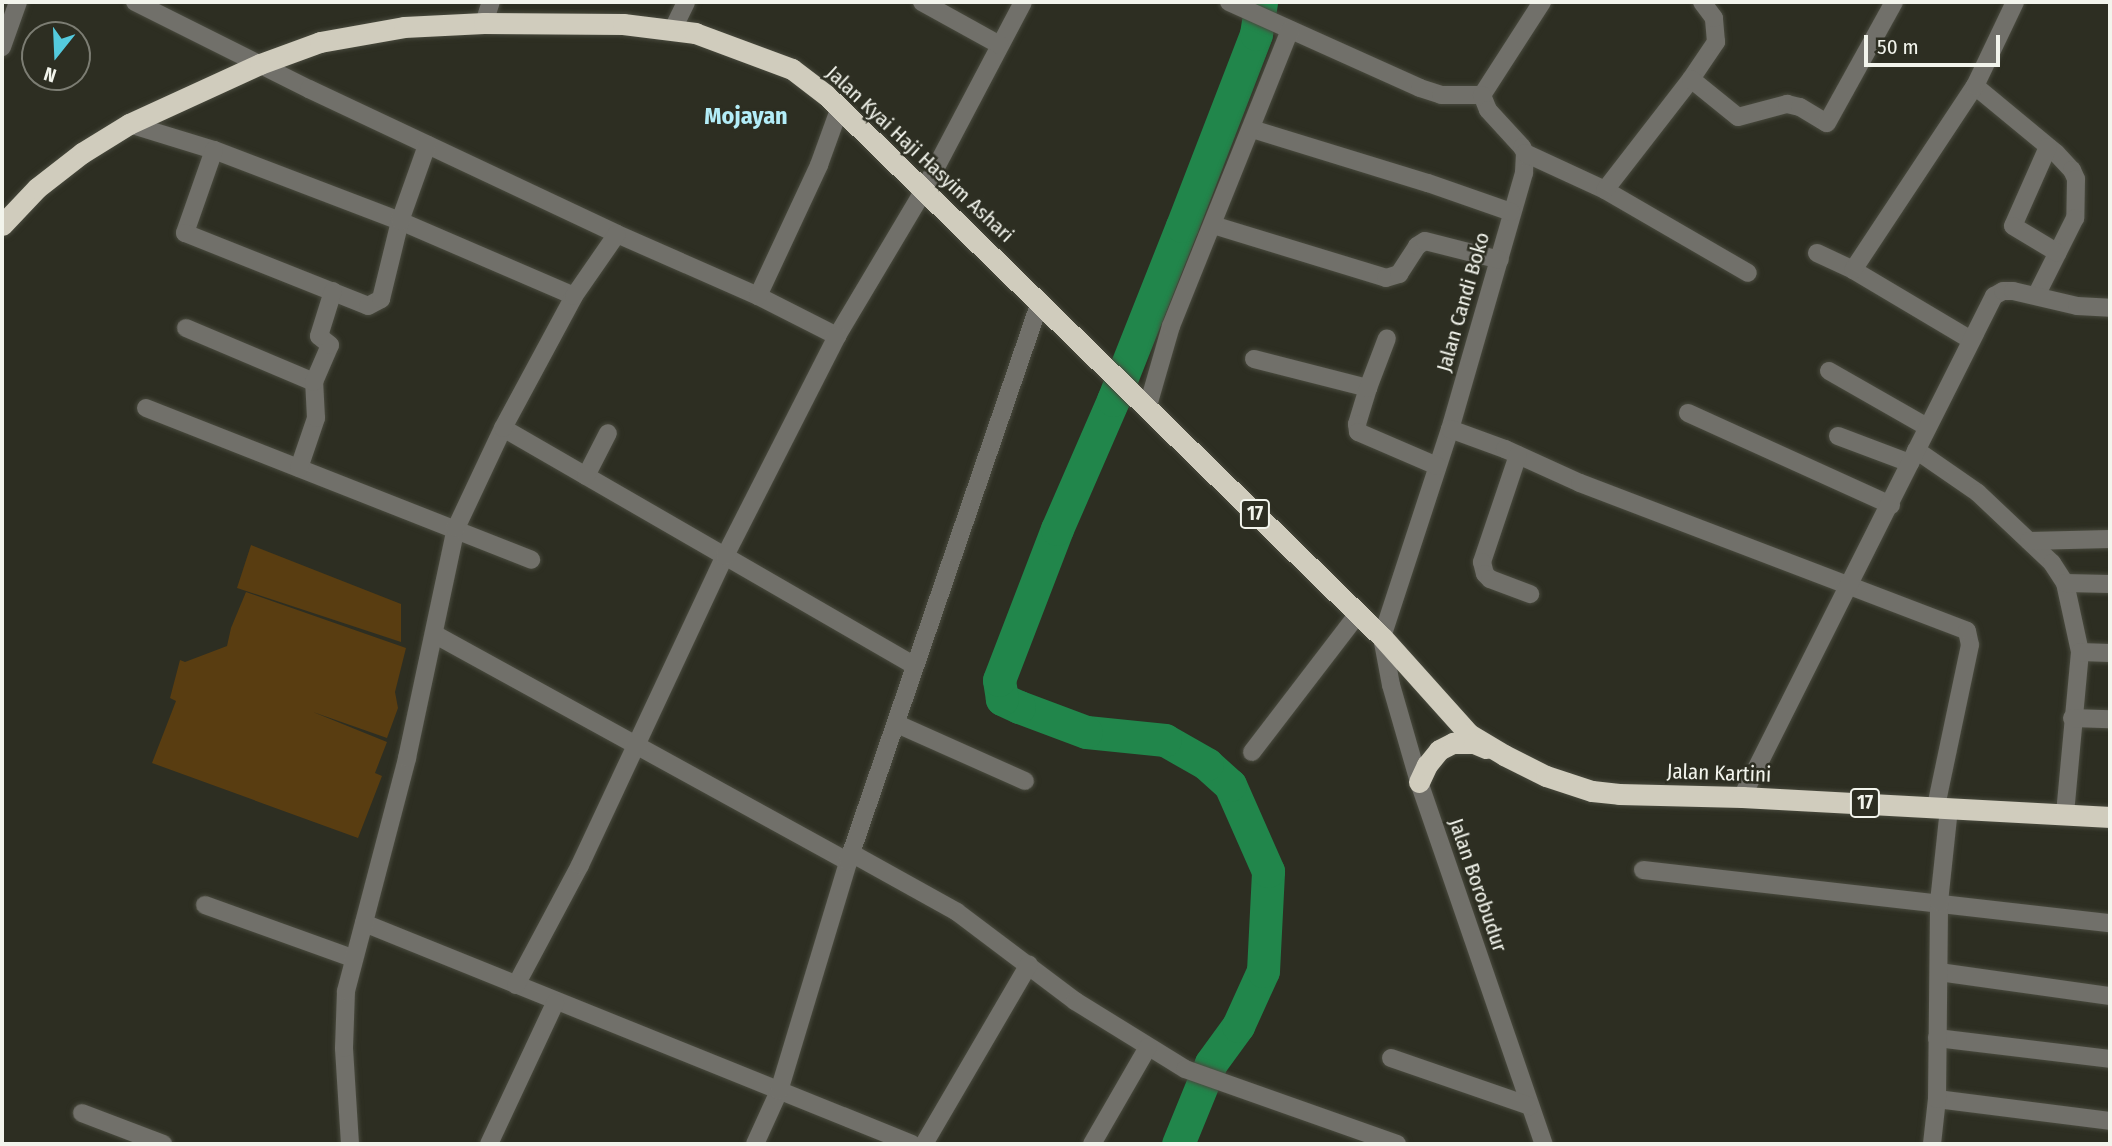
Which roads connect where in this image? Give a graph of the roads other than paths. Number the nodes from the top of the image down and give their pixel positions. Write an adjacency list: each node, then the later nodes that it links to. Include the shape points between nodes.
1 (18, 2): 16 (street)
2 (135, 2): 17 (street)
3 (491, 2): 12 (street)
4 (686, 2): 14 (street)
5 (922, 2): 15 (street)
6 (1023, 2): 15 (street)
7 (1228, 2): 13 (street)
8 (1542, 2): 20 (street)
9 (1702, 2): 18 (street, via 1714,18 1716,42)
10 (1894, 2): 18 (street, via 1827,123 1792,104 1735,116)
11 (2015, 2): 19 (street)
12 (484, 23): 14 (highway, Jalan Kyai Haji Hasyim Ashari / 17); 17 (highway, Jalan Kyai Haji Hasyim Ashari / 17, via 354,34)
13 (1282, 26): 20 (street, via 1441,95); 23 (street)
14 (673, 29): 21 (highway, Jalan Kyai Haji Hasyim Ashari / 17, via 732,45 792,69)
15 (1000, 46): 28 (street)
16 (2, 47)
17 (260, 64): 22 (highway, Jalan Kyai Haji Hasyim Ashari / 17); 24 (street)
18 (1691, 79): 29 (street)
19 (1975, 86): 25 (street); 38 (street)
20 (1482, 95): 27 (street, via 1488,110)
21 (840, 107): 28 (highway, Jalan Kyai Haji Hasyim Ashari / 17); 43 (street, via 820,165)
22 (129, 124): 26 (street); 32 (highway, Jalan Kyai Haji Hasyim Ashari / 17, via 82,152 37,188)
23 (1252, 129): 30 (street); 33 (street)
24 (428, 145): 31 (street); 34 (street)
25 (2048, 147): 36 (street, via 2071,170 2077,197 2075,218); 36 (street, via 2012,226)
26 (214, 150): 31 (street); 40 (street, via 185,233)
27 (1525, 153): 29 (street); 30 (street, Jalan Candi Boko, via 1524,173)
28 (925, 190): 44 (highway, Jalan Kyai Haji Hasyim Ashari / 17); 47 (street)
29 (1605, 190): 39 (street)
30 (1511, 212): 37 (street, Jalan Candi Boko)
31 (400, 221): 40 (street, via 378,303 368,306); 42 (street)
32 (2, 225)
33 (1213, 225): 37 (street, via 1386,278 1399,274 1417,246 1425,242); 55 (street, via 1171,326)
34 (617, 234): 42 (street); 43 (street)
35 (1816, 253): 38 (street)
36 (2057, 253): 41 (street)
37 (1500, 260): 59 (street, Jalan Candi Boko)
38 (1853, 270): 49 (street)
39 (1748, 272)
40 (333, 291): 52 (street, via 319,337 330,345 329,350)
41 (2037, 294): 45 (street, via 2077,306); 49 (street, via 2003,291 1994,296)
42 (574, 296): 58 (street)
43 (758, 296): 47 (street)
44 (1040, 302): 55 (highway, Jalan Kyai Haji Hasyim Ashari / 17); 82 (street)
45 (2110, 309)
46 (186, 328): 52 (street)
47 (837, 336): 71 (street)
48 (1387, 338): 53 (street)
49 (1971, 340): 57 (street)
50 (1254, 359): 53 (street)
51 (1829, 371): 57 (street)
52 (314, 382): 65 (street, via 316,418)
53 (1368, 388): 64 (street, via 1358,432)
54 (146, 408): 65 (street)
55 (1147, 410): 77 (highway, Jalan Kyai Haji Hasyim Ashari / 17)
56 (1688, 413): 67 (street)
57 (1927, 427): 63 (street)
58 (503, 428): 66 (street); 68 (street)
59 (1450, 429): 62 (street); 64 (street, Jalan Candi Boko)
60 (608, 433): 66 (street)
61 (1838, 436): 63 (street)
62 (1518, 455): 75 (street, via 1580,484); 76 (street, via 1482,562 1490,579)
63 (1913, 456): 67 (street); 70 (street, via 1978,493)
64 (1437, 466): 79 (street, Jalan Candi Boko)
65 (299, 468): 68 (street)
66 (586, 476): 71 (street)
67 (1891, 505): 75 (street)
68 (456, 528): 72 (street); 78 (street)
69 (2110, 539): 70 (street)
70 (2029, 541): 73 (street, via 2052,563)
71 (725, 556): 82 (street); 86 (street)
72 (531, 560)
73 (2064, 583): 74 (street); 80 (street)
74 (2110, 584)
75 (1850, 585): 91 (street); 92 (street, via 1969,635)
76 (1530, 594)
77 (1358, 614): 79 (highway, Jalan Kyai Haji Hasyim Ashari / 17); 87 (street)
78 (434, 634): 86 (street); 99 (street)
79 (1382, 637): 88 (highway, Jalan Kartini / 17, via 1469,734); 90 (street, Jalan Borobudur)
80 (2080, 652): 81 (street); 83 (street)
81 (2110, 653)
82 (913, 665): 85 (street)
83 (2072, 718): 84 (street); 93 (street)
84 (2110, 719)
85 (897, 724): 89 (street); 95 (street)
86 (635, 744): 95 (street); 104 (street, via 580,865)
87 (1252, 752)
88 (1504, 755): 90 (highway, via 1474,743 1453,743 1433,757); 91 (highway, Jalan Kartini / 17, via 1546,776 1592,791)
89 (1025, 781)
90 (1419, 782): 113 (street, Jalan Borobudur)
91 (1742, 797): 92 (highway, Jalan Kartini / 17)
92 (1943, 808): 93 (highway, Jalan Kartini / 17); 97 (street)
93 (2065, 814): 94 (highway, Jalan Kartini / 17)
94 (2110, 817)
95 (850, 858): 102 (street, via 939,901); 111 (street)
96 (1643, 870): 97 (street)
97 (1939, 902): 100 (street); 103 (street)
98 (205, 905): 101 (street)
99 (364, 923): 101 (street); 104 (street)
100 (2110, 923)
101 (352, 958): 117 (street, via 343,1016)
102 (1029, 964): 108 (street, via 1075,1001); 121 (street)
103 (1939, 972): 105 (street); 107 (street)
104 (516, 985): 106 (street)
105 (2110, 996)
106 (555, 1003): 111 (street); 118 (street)
107 (1937, 1038): 110 (street); 112 (street)
108 (1148, 1047): 122 (street); 123 (street, via 1185,1069)
109 (1391, 1058): 113 (street)
110 (2110, 1059)
111 (779, 1091): 119 (street); 120 (street)
112 (1937, 1100): 115 (street); 125 (street)
113 (1530, 1106): 124 (street, Jalan Borobudur)
114 (82, 1113): 116 (street)
115 (2110, 1121)
116 (163, 1144)
117 (350, 1144)
118 (489, 1144)
119 (755, 1144)
120 (912, 1144)
121 (924, 1144)
122 (1092, 1144)
123 (1397, 1144)
124 (1544, 1144)
125 (1932, 1144)

